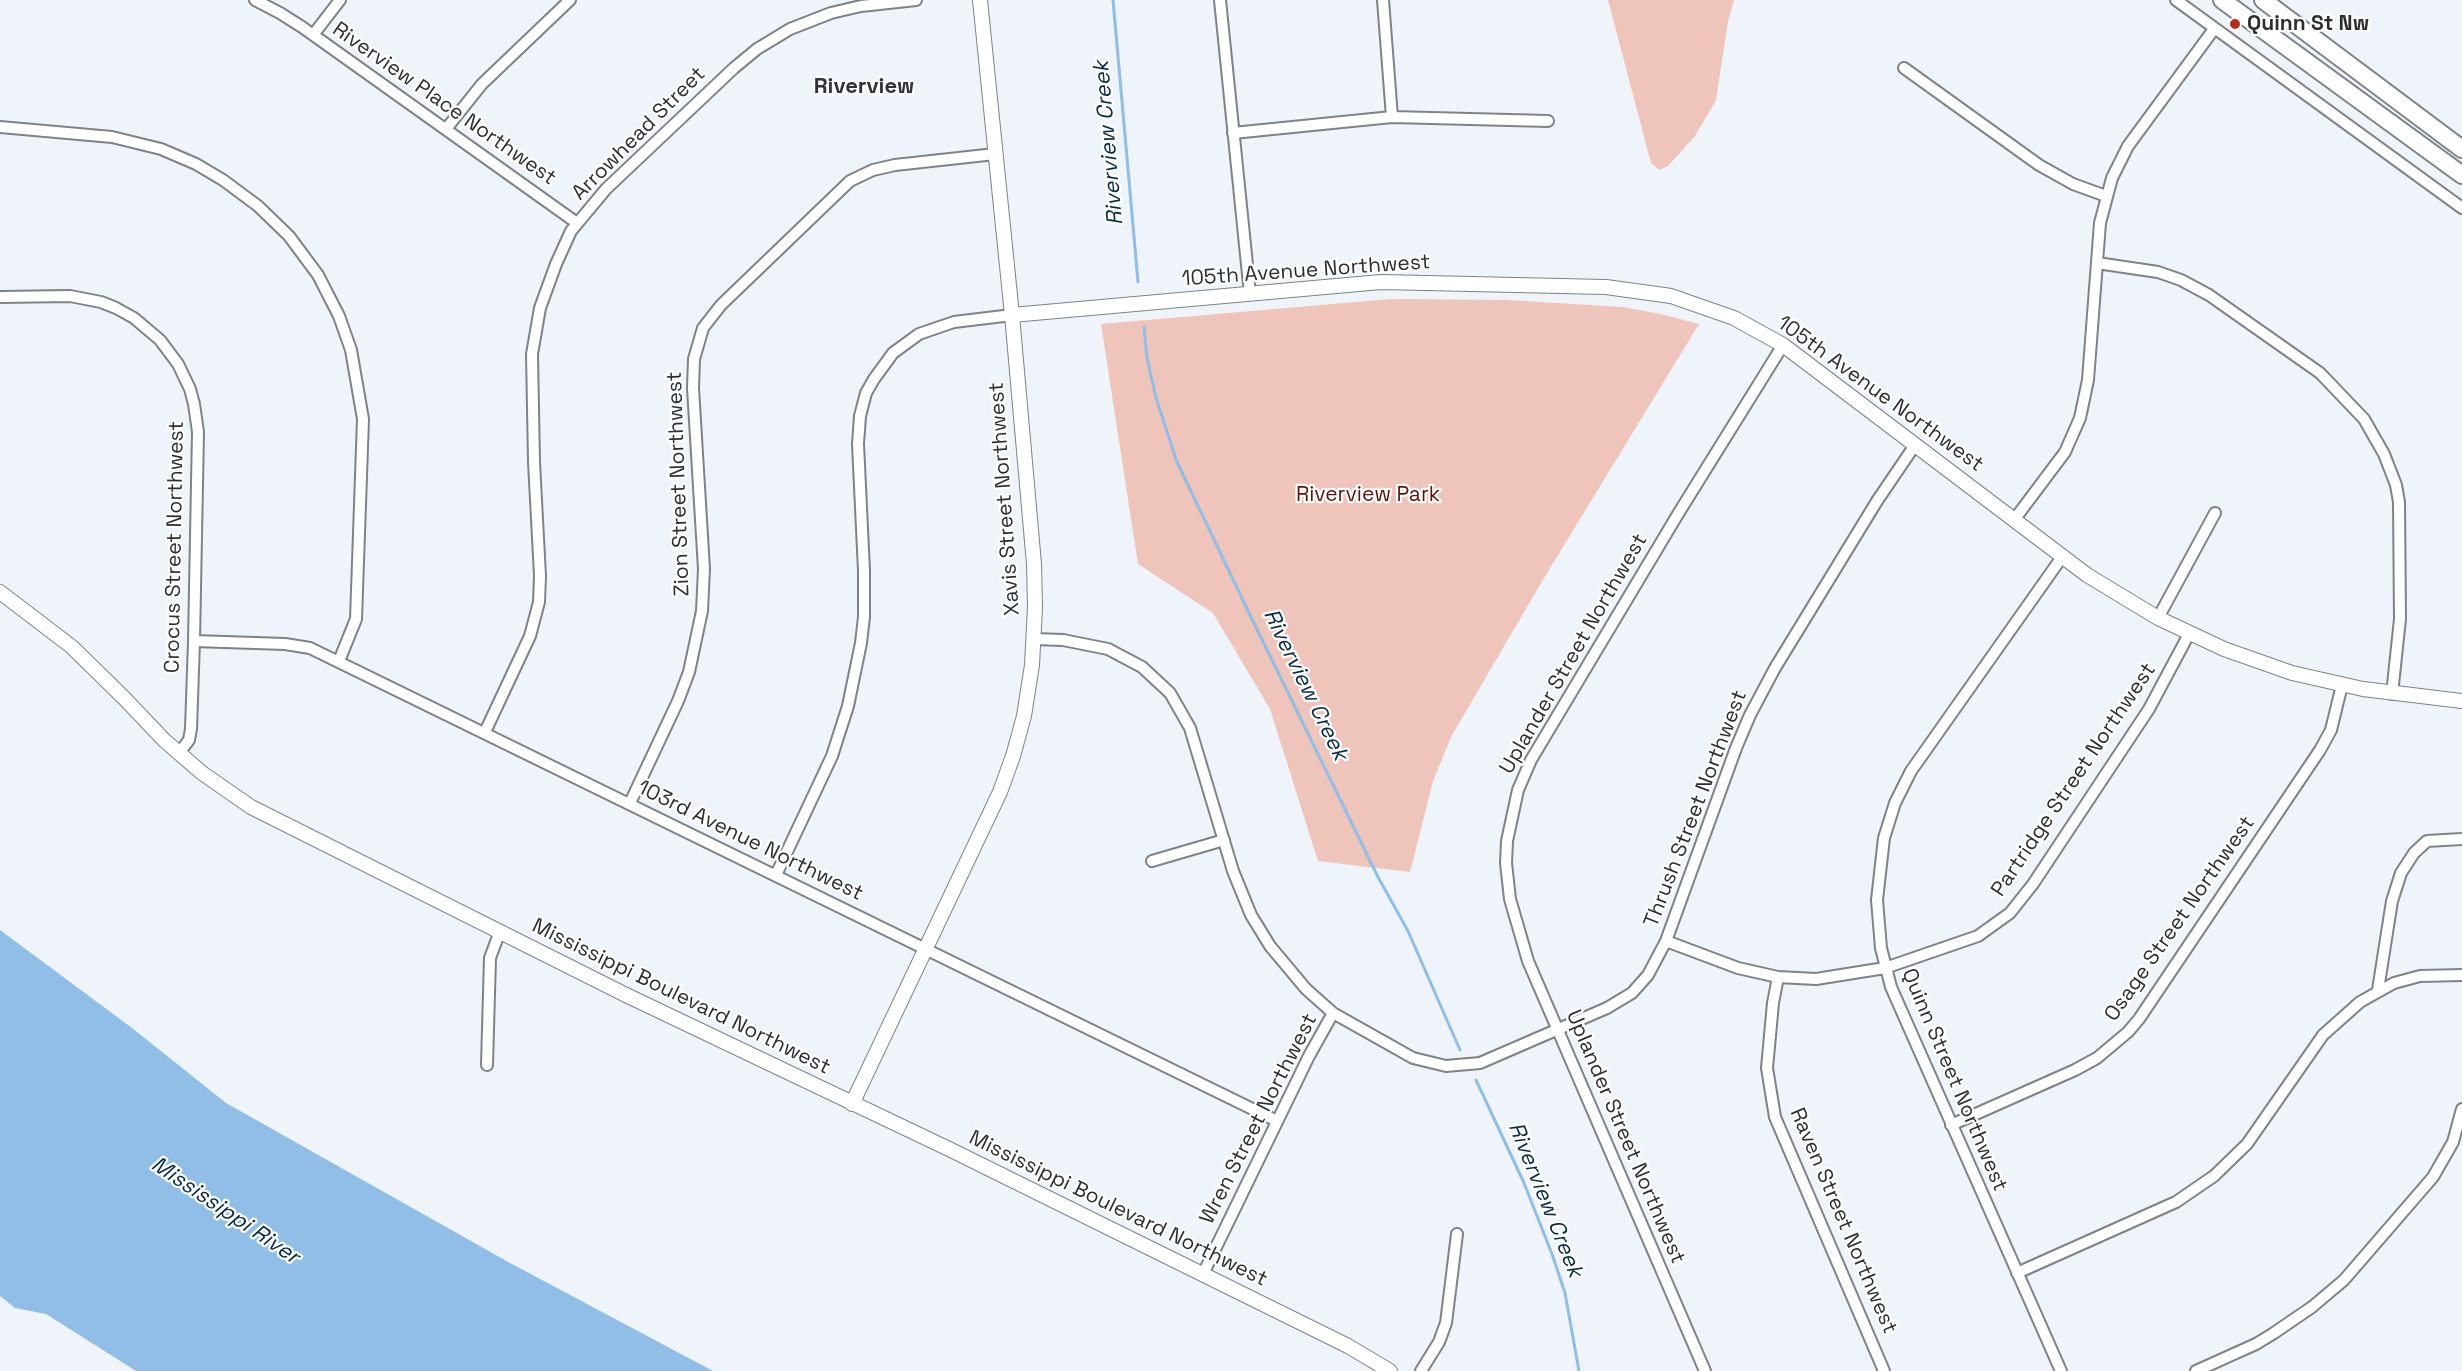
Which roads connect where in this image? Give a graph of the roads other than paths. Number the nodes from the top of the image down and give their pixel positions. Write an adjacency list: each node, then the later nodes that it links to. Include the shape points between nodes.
1 (255, 0): 12 (street, Riverview Place Northwest)
2 (340, 0): 12 (street)
3 (570, 0): 17 (street, via 482,84)
4 (916, 0): 24 (street, Arrowhead Street, via 831,13 768,41 628,167)
5 (980, 0): 20 (street, Xavis Street Northwest)
6 (1220, 0): 18 (street)
7 (1383, 0): 14 (street)
8 (2176, 0): 11 (street)
9 (2222, 0): 21 (main road)
10 (2263, 0): 19 (main road)
11 (2214, 28): 22 (street, via 2128,146); 23 (street)
12 (313, 35): 17 (street, Riverview Place Northwest)
13 (1904, 68): 22 (street, via 2048,171)
14 (1392, 117): 15 (street); 18 (street)
15 (1548, 121)
16 (0, 127): 39 (street, via 112,136 187,160 258,206 289,236 318,274 348,342 363,419 356,619)
17 (447, 129): 24 (street, Riverview Place Northwest)
18 (1233, 133): 26 (street)
19 (2462, 149)
20 (995, 154): 28 (street, Xavis Street Northwest); 45 (street, Zion Street Northwest, via 895,165 850,181 721,305 704,328 694,359 693,388 703,546 702,611 692,661 678,701)
21 (2462, 175)
22 (2106, 196): 25 (street)
23 (2462, 208)
24 (577, 223): 43 (street, Arrowhead Street, via 548,285 533,347 539,602 530,636)
25 (2097, 263): 32 (street, via 2088,380 2080,418 2065,452); 41 (street, via 2158,272 2210,295 2320,373 2355,407 2374,433 2396,485 2400,519 2400,619)
26 (1250, 294): 28 (street, 105th Avenue Northwest); 29 (street, 105th Avenue Northwest, via 1395,282 1618,287 1701,305)
27 (0, 297): 38 (street, Crocus Street Northwest, via 70,296 101,302 148,329 178,364 194,404 198,432)
28 (1012, 315): 37 (street, Xavis Street Northwest, via 1034,564); 49 (street, via 954,322 919,334 893,353 866,393 858,437 864,571 861,643 848,706 832,756)
29 (1783, 345): 30 (street, 105th Avenue Northwest); 58 (street, Uplander Street Northwest, via 1606,633 1518,790 1506,853 1510,899 1528,961)
30 (1915, 445): 32 (street, 105th Avenue Northwest); 51 (street, Thrush Street Northwest, via 1871,510 1750,715)
31 (2215, 513): 35 (street)
32 (2014, 520): 33 (street, 105th Avenue Northwest)
33 (2062, 557): 35 (street, 105th Avenue Northwest); 53 (street, Quinn Street Northwest, via 1921,754 1895,802 1884,837 1878,880 1878,929)
34 (0, 592): 44 (street, Mississippi Boulevard Northwest, via 72,647)
35 (2158, 618): 36 (street, 105th Avenue Northwest)
36 (2189, 634): 40 (street, 105th Avenue Northwest, via 2265,665); 53 (street, Partridge Street Northwest, via 2150,709 2010,914 1978,936)
37 (1034, 639): 47 (street, Thrush Street Northwest, via 1108,649 1142,667 1170,693 1190,728); 52 (street, Xavis Street Northwest, via 1024,716 1006,775)
38 (194, 642): 39 (street, 103rd Avenue Northwest, via 298,645); 44 (street, Crocus Street Northwest, via 191,729 189,740)
39 (339, 661): 43 (street, 103rd Avenue Northwest)
40 (2342, 685): 41 (street, 105th Avenue Northwest); 63 (street, Osage Street Northwest, via 2331,730 2320,750 2128,1032 2097,1058 2075,1070)
41 (2392, 694): 42 (street, 105th Avenue Northwest)
42 (2462, 701)
43 (485, 732): 45 (street, 103rd Avenue Northwest)
44 (179, 753): 50 (street, Mississippi Boulevard Northwest, via 251,807)
45 (630, 803): 49 (street, 103rd Avenue Northwest)
46 (2462, 838): 56 (street, via 2427,841 2401,873 2392,901)
47 (1224, 840): 48 (street); 57 (street, Thrush Street Northwest, via 1239,888 1260,931 1297,979)
48 (1152, 861)
49 (776, 875): 52 (street, 103rd Avenue Northwest)
50 (500, 931): 59 (street, via 490,958); 60 (street, Mississippi Boulevard Northwest)
51 (1666, 940): 55 (street, Partridge Street Northwest, via 1738,968); 58 (street, Thrush Street Northwest, via 1648,975 1632,993)
52 (926, 948): 60 (street, Xavis Street Northwest); 62 (street, 103rd Avenue Northwest)
53 (1885, 968): 55 (street, Partridge Street Northwest, via 1816,979); 63 (street, Quinn Street Northwest)
54 (2462, 975): 56 (street, via 2420,976)
55 (1778, 977): 71 (street, Raven Street Northwest, via 1767,1068 1775,1117)
56 (2378, 990): 65 (street, via 2323,1035 2247,1144 2195,1191)
57 (1333, 1013): 58 (street, Thrush Street Northwest, via 1413,1058 1446,1066 1480,1064); 62 (street, Wren Street Northwest)
58 (1557, 1031): 70 (street, Uplander Street Northwest)
59 (487, 1065)
60 (852, 1104): 66 (street, Mississippi Boulevard Northwest)
61 (2462, 1109): 67 (street, via 2453,1142 2433,1177 2344,1280 2274,1333)
62 (1277, 1121): 66 (street, Wren Street Northwest)
63 (1951, 1125): 65 (street, Quinn Street Northwest)
64 (1457, 1234): 69 (street, via 1443,1333)
65 (2017, 1273): 72 (street, Quinn Street Northwest)
66 (1203, 1274): 68 (street, Mississippi Boulevard Northwest)
67 (2214, 1368): 73 (street)
68 (1390, 1371)
69 (1421, 1371)
70 (1706, 1371)
71 (1884, 1371)
72 (2061, 1371)
73 (2196, 1371)

